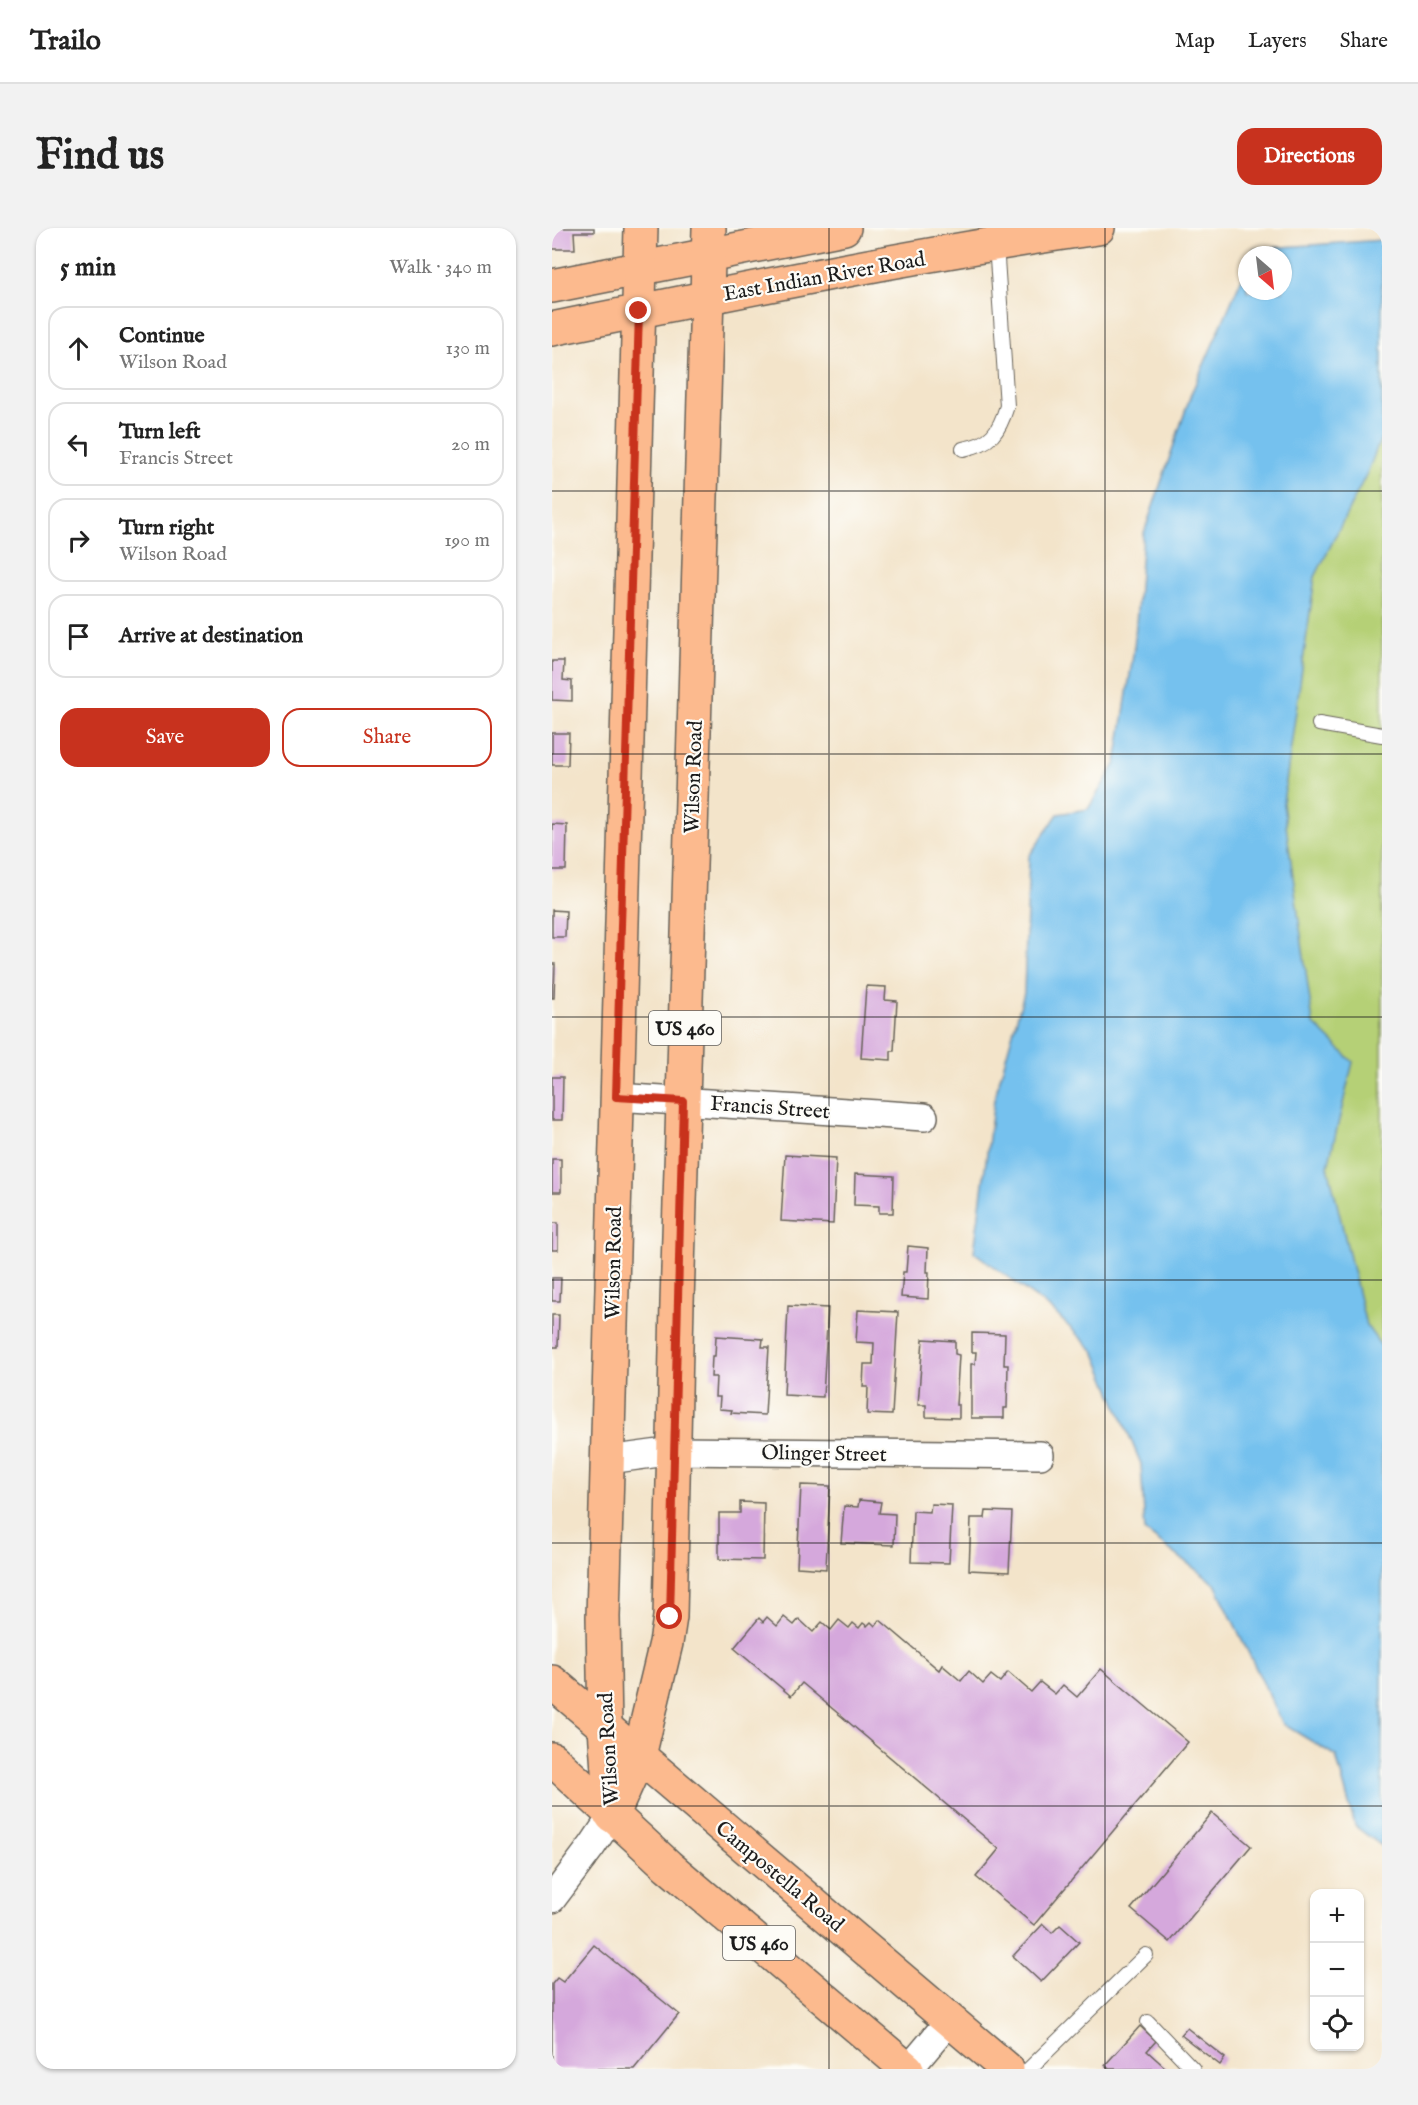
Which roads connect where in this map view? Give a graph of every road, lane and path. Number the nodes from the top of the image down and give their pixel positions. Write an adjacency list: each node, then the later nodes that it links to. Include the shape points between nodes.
1 (642, 228): 6 (main road, Wilson Road / US 460)
2 (844, 228): 5 (main road, East Indian River Road)
3 (1098, 228): 4 (main road, East Indian River Road)
4 (996, 236): 8 (main road, East Indian River Road); 11 (lane, via 1007,406 1001,426 989,439)
5 (709, 241): 6 (main road, East Indian River Road); 8 (main road, Wilson Road / US 460)
6 (641, 267): 7 (main road, East Indian River Road); 9 (main road, Wilson Road / US 460)
7 (552, 286)
8 (707, 297): 9 (main road, East Indian River Road); 15 (main road, Wilson Road / US 460)
9 (639, 311): 10 (main road, East Indian River Road); 14 (main road, Wilson Road / US 460)
10 (552, 329)
11 (963, 449)
12 (1319, 724): 13 (lane)
13 (1382, 735)
14 (616, 1097): 15 (street, Francis Street); 19 (main road, Wilson Road / US 460)
15 (683, 1101): 16 (street, Francis Street); 17 (main road, Wilson Road / US 460)
16 (924, 1117)
17 (674, 1451): 18 (street, Olinger Street); 19 (street, Olinger Street); 22 (main road, Wilson Road / US 460, via 670,1617)
18 (1040, 1455)
19 (608, 1460): 21 (main road, Wilson Road / US 460, via 603,1617)
20 (552, 1682): 21 (main road, Campostella Road)
21 (605, 1728): 22 (main road, Campostella Road); 24 (main road, Wilson Road / US 460)
22 (639, 1756): 24 (main road, Wilson Road); 27 (main road, Campostella Road / US 460)
23 (552, 1759): 24 (main road)
24 (612, 1816): 25 (street); 29 (main road, US 460)
25 (552, 1899)
26 (1146, 1955): 31 (lane)
27 (950, 2020): 29 (street); 30 (main road, Campostella Road / US 460)
28 (1148, 2022): 32 (lane)
29 (908, 2069)
30 (1007, 2069)
31 (1029, 2069)
32 (1193, 2069)

